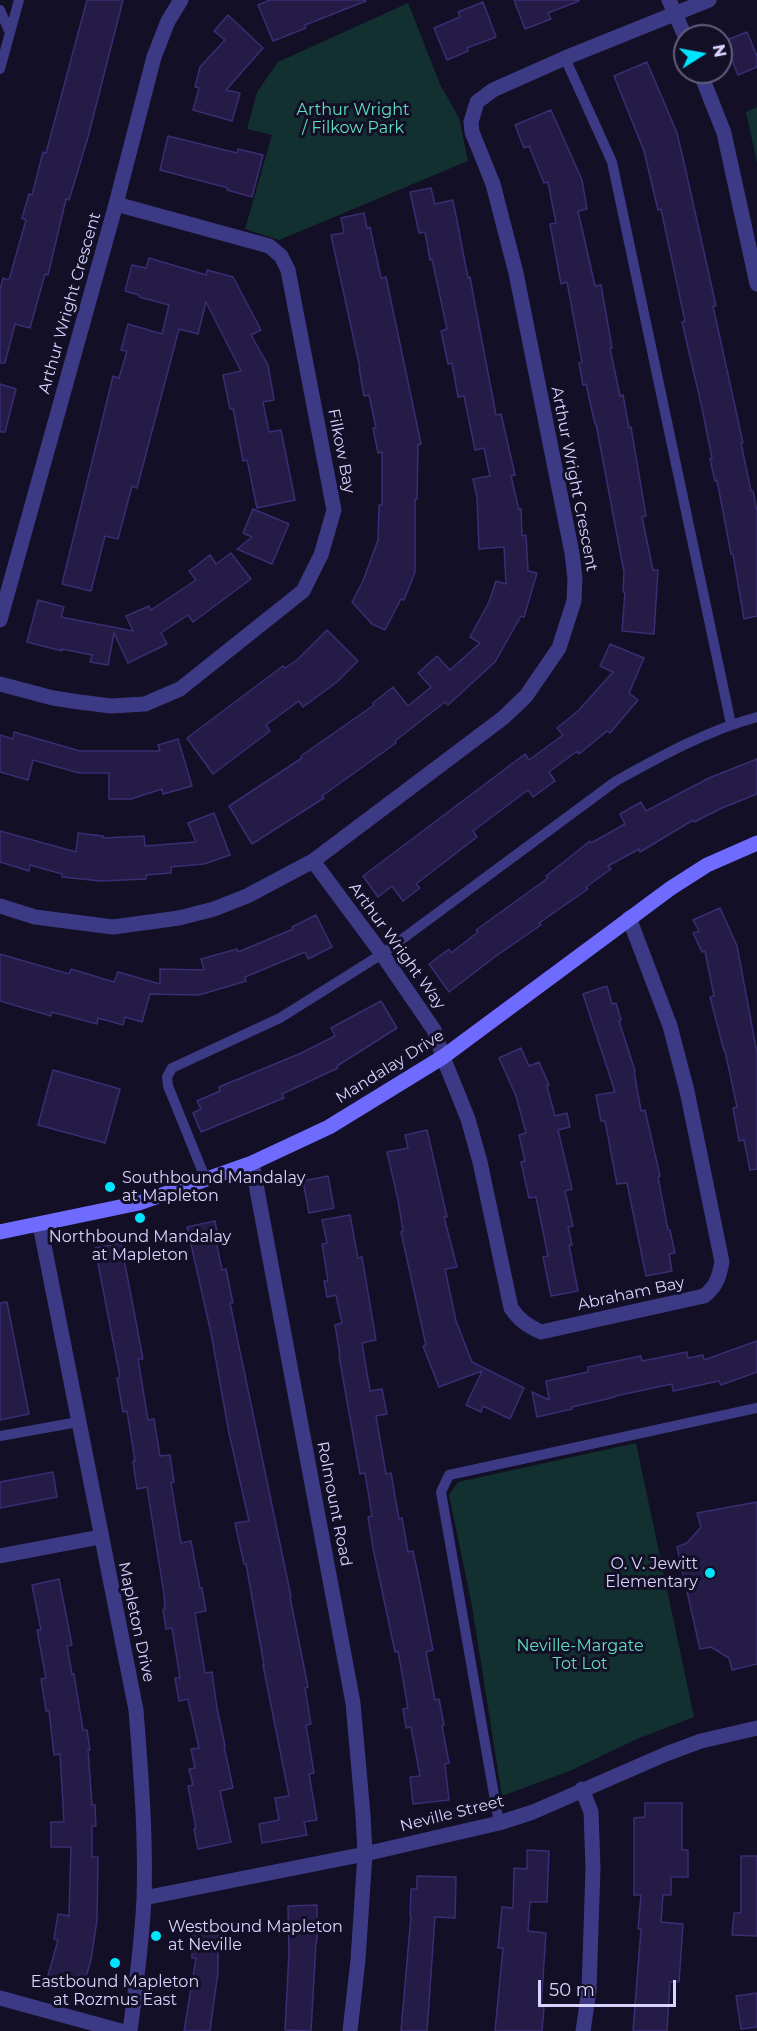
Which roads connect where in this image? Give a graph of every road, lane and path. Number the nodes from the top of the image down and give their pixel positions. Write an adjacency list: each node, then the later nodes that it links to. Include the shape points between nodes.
1 (19, 0): 7 (lane)
2 (181, 0): 11 (street, Arthur Wright Crescent, via 154,57)
3 (709, 0): 4 (street, Arthur Wright Crescent)
4 (672, 7): 6 (street); 8 (street, Arthur Wright Crescent)
5 (0, 10): 7 (lane)
6 (680, 24)
7 (10, 33): 9 (lane)
8 (565, 58): 16 (lane, via 612,162); 18 (street, Arthur Wright Crescent, via 493,90 477,102 471,132 493,184 516,273 572,553 574,601 558,648 526,696 503,718)
9 (0, 69)
10 (705, 84): 12 (street, via 724,133)
11 (116, 204): 13 (street, Arthur Wright Crescent); 14 (street, Filkow Bay, via 268,246 281,256 288,270 334,510 321,555 303,591 180,689 145,704 111,706 53,698)
12 (757, 284)
13 (0, 620)
14 (0, 684)
15 (757, 717): 16 (lane)
16 (731, 724): 21 (lane, via 616,781)
17 (756, 846): 20 (street, Mandalay Drive, via 706,865)
18 (312, 861): 19 (street, Arthur Wright Crescent, via 247,896 179,918 113,927 35,917); 21 (street, Arthur Wright Way)
19 (0, 906)
20 (629, 918): 22 (street, Mandalay Drive); 22 (street, Abraham Bay, via 670,1026 719,1245 722,1262 718,1280 704,1296 541,1332 518,1318 511,1308 468,1119)
21 (382, 954): 22 (street, Arthur Wright Way, via 434,1030); 24 (lane, via 280,1018 172,1068 168,1086)
22 (443, 1057): 23 (street, Mandalay Drive, via 329,1127)
23 (252, 1163): 24 (street, Mandalay Drive); 35 (street, Rolmount Road, via 353,1703)
24 (206, 1180): 25 (street, Mandalay Drive, via 139,1203)
25 (40, 1225): 26 (street, Mandalay Drive); 28 (street, Mapleton Drive)
26 (0, 1232)
27 (757, 1408): 34 (lane, via 449,1475 441,1492)
28 (78, 1422): 29 (lane); 30 (street, Mapleton Drive)
29 (0, 1436)
30 (100, 1537): 31 (street); 36 (street, Mapleton Drive, via 136,1710)
31 (0, 1556)
32 (757, 1728): 33 (street, Neville Street, via 666,1754)
33 (582, 1789): 34 (street, Neville Street); 41 (street, via 591,1812 593,1868 589,1990)
34 (499, 1823): 35 (street, Neville Street)
35 (365, 1854): 36 (street, Neville Street); 40 (street, Rolmount Road)
36 (144, 1898): 39 (street, Mapleton Drive)
37 (0, 1998): 38 (street)
38 (121, 2031)
39 (130, 2031)
40 (350, 2031)
41 (583, 2031)

